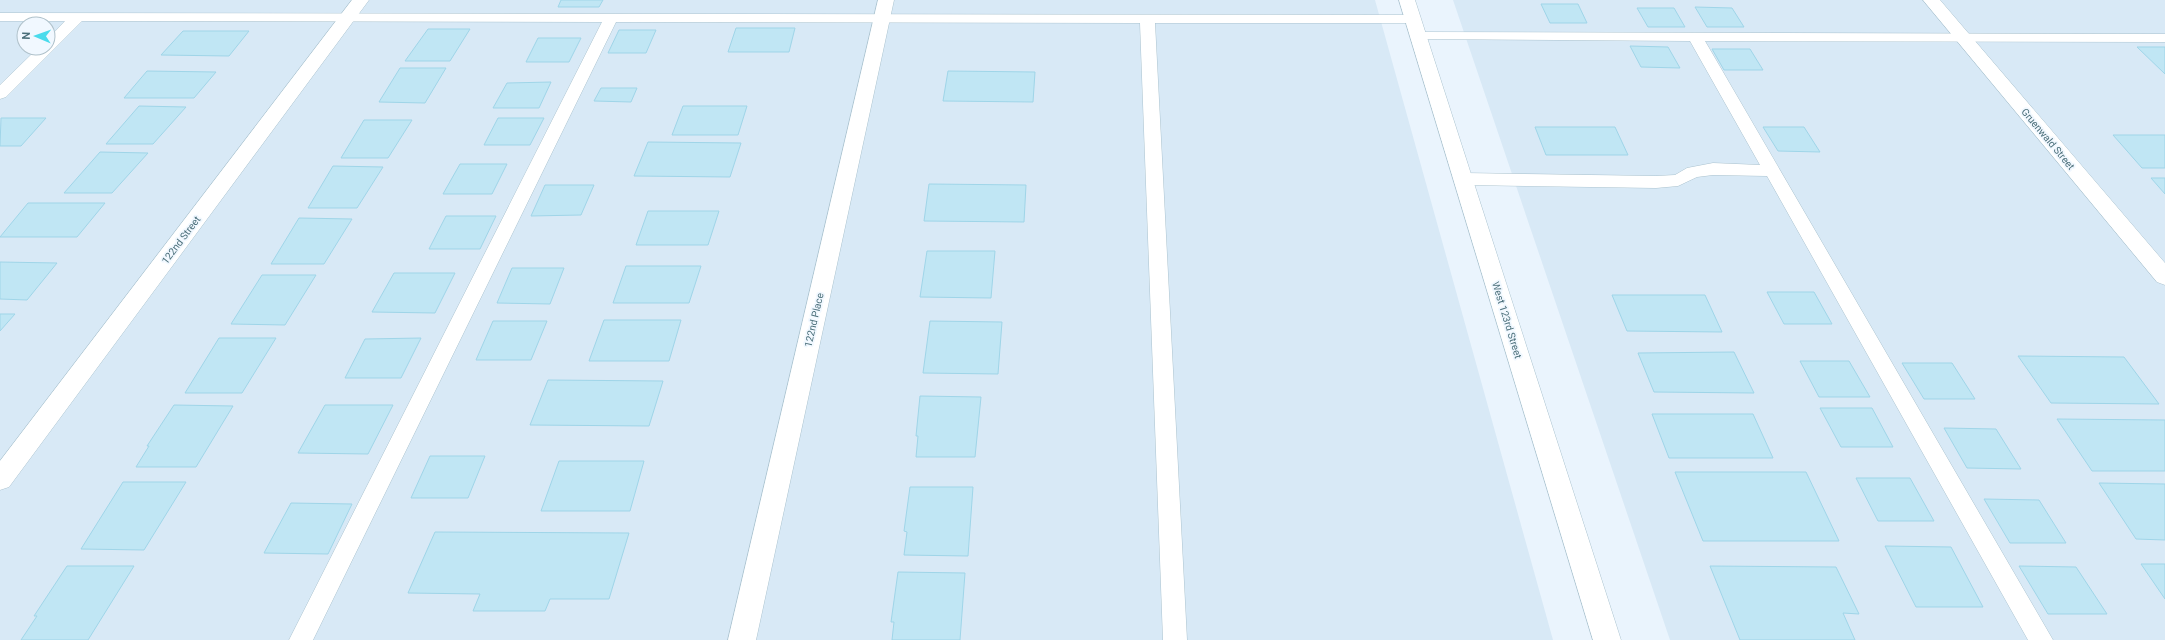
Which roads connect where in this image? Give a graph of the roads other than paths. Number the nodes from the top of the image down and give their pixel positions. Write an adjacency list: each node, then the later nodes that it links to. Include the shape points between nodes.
1 (361, 0): 6 (street, 122nd Street)
2 (1931, 0): 11 (street, Gruenwald Street)
3 (884, 9): 7 (lane); 9 (lane); 21 (street, 122nd Place)
4 (0, 17): 5 (lane)
5 (78, 17): 6 (lane); 12 (lane)
6 (348, 17): 7 (lane); 19 (street, 122nd Street)
7 (611, 18): 20 (lane)
8 (1413, 18): 9 (lane); 10 (lane); 17 (street, West 123rd Street)
9 (1147, 19): 22 (lane)
10 (1695, 36): 11 (lane); 16 (lane)
11 (1961, 36): 13 (lane); 18 (street, Gruenwald Street)
12 (56, 38)
13 (2165, 38)
14 (38, 56): 15 (lane)
15 (0, 94)
16 (1773, 171): 17 (lane, via 1713,169 1693,172 1678,180 1656,182); 24 (lane)
17 (1464, 179): 23 (street, West 123rd Street)
18 (2165, 277)
19 (0, 480)
20 (301, 640)
21 (742, 640)
22 (1175, 640)
23 (1607, 640)
24 (2041, 640)

